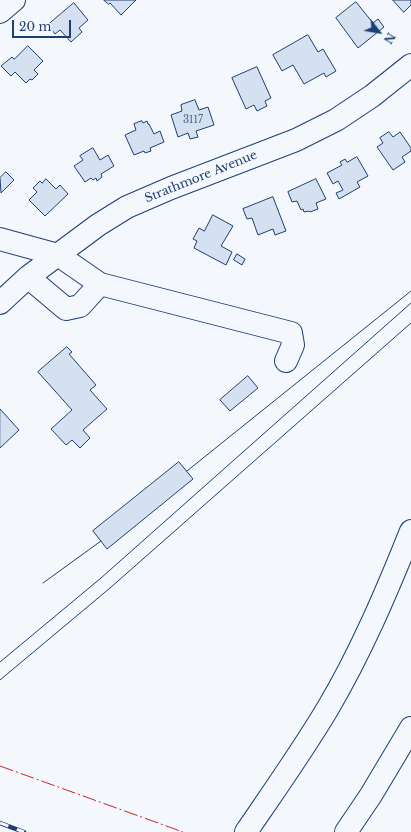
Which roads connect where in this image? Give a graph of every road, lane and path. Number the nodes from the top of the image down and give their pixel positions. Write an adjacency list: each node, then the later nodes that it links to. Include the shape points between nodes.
1 (14, 0): 2 (main road)
2 (0, 12)
3 (411, 64): 5 (main road, Strathmore Avenue, via 372,96 336,120 296,140 127,207)
4 (0, 239): 5 (main road)
5 (58, 255): 6 (main road, Strathmore Avenue); 7 (main road)
6 (28, 277): 7 (main road, via 66,309 80,306); 8 (main road, Strathmore Avenue)
7 (100, 284): 9 (main road, via 291,333 293,345)
8 (0, 303)
9 (286, 361)
10 (411, 531): 12 (main road, via 392,580 329,707)
11 (411, 728): 13 (main road)
12 (246, 832)
13 (346, 832)

